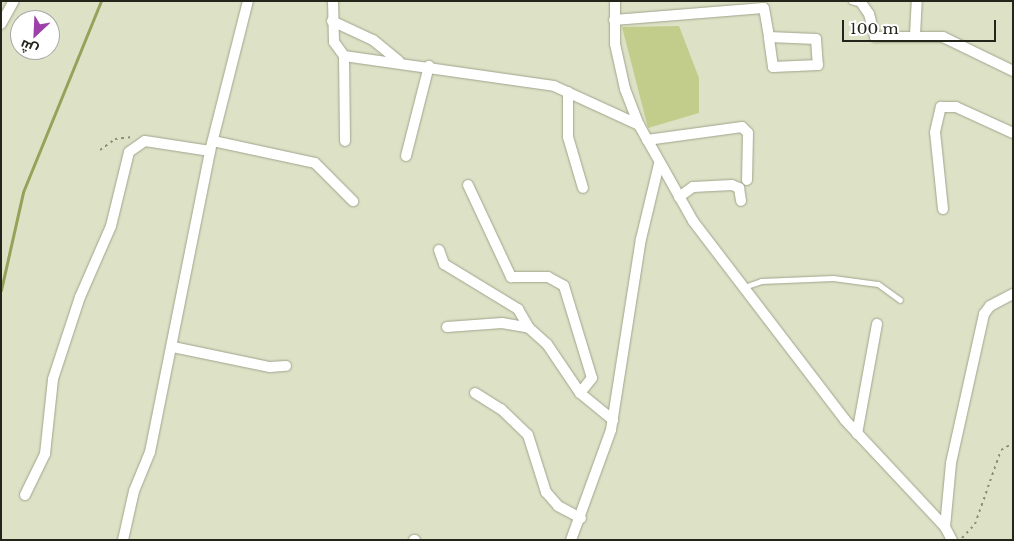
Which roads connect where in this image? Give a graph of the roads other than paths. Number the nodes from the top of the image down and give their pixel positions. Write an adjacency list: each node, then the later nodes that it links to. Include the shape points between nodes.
1 (14, 1): 11 (street)
2 (248, 1): 21 (street)
3 (333, 1): 10 (street)
4 (615, 1): 9 (street)
5 (851, 1): 7 (lane)
6 (917, 1): 12 (street)
7 (862, 3): 12 (street, via 875,37)
8 (766, 5): 9 (street); 13 (street)
9 (614, 20): 19 (street, via 619,68)
10 (332, 21): 14 (street, via 336,48); 15 (street, via 373,40)
11 (1, 24)
12 (915, 35): 17 (street, via 942,37)
13 (769, 37): 13 (street, via 773,67 818,65 816,39)
14 (344, 56): 15 (street); 23 (street)
15 (400, 62): 16 (street)
16 (429, 66): 18 (street); 25 (street)
17 (1013, 71)
18 (568, 92): 19 (street); 29 (street, via 568,137)
19 (639, 125): 22 (street)
20 (1013, 133): 33 (street, via 956,107 941,107 935,132)
21 (213, 140): 24 (street); 32 (street, via 315,163)
22 (647, 140): 26 (street); 27 (street, via 742,127 748,133)
23 (345, 142)
24 (210, 151): 41 (street); 47 (street, via 140,143 129,152 111,226 80,297 53,379 48,442)
25 (406, 156)
26 (659, 164): 30 (street); 45 (street, via 641,239)
27 (747, 180)
28 (468, 185): 44 (street, via 511,277 548,277 564,286 592,378)
29 (583, 188)
30 (678, 197): 31 (street, via 693,187 732,185 739,188); 35 (street)
31 (741, 201)
32 (354, 202)
33 (942, 209)
34 (439, 250): 40 (street, via 444,264 518,309)
35 (741, 288): 37 (lane, via 761,281 833,278 878,284); 46 (street)
36 (1013, 294): 49 (street, via 990,306 984,314 951,463)
37 (900, 300)
38 (877, 324): 46 (street)
39 (447, 327): 40 (street, via 502,323)
40 (529, 328): 44 (street, via 547,344)
41 (174, 347): 42 (street, via 270,367); 50 (street, via 150,452 134,491)
42 (286, 366)
43 (475, 393): 48 (street, via 501,409 528,435 546,492 558,506)
44 (580, 394): 45 (street)
45 (613, 420): 48 (street)
46 (857, 434): 49 (street)
47 (25, 495)
48 (581, 518): 51 (street)
49 (945, 526): 52 (street)
50 (123, 540)
51 (571, 540)
52 (952, 540)

